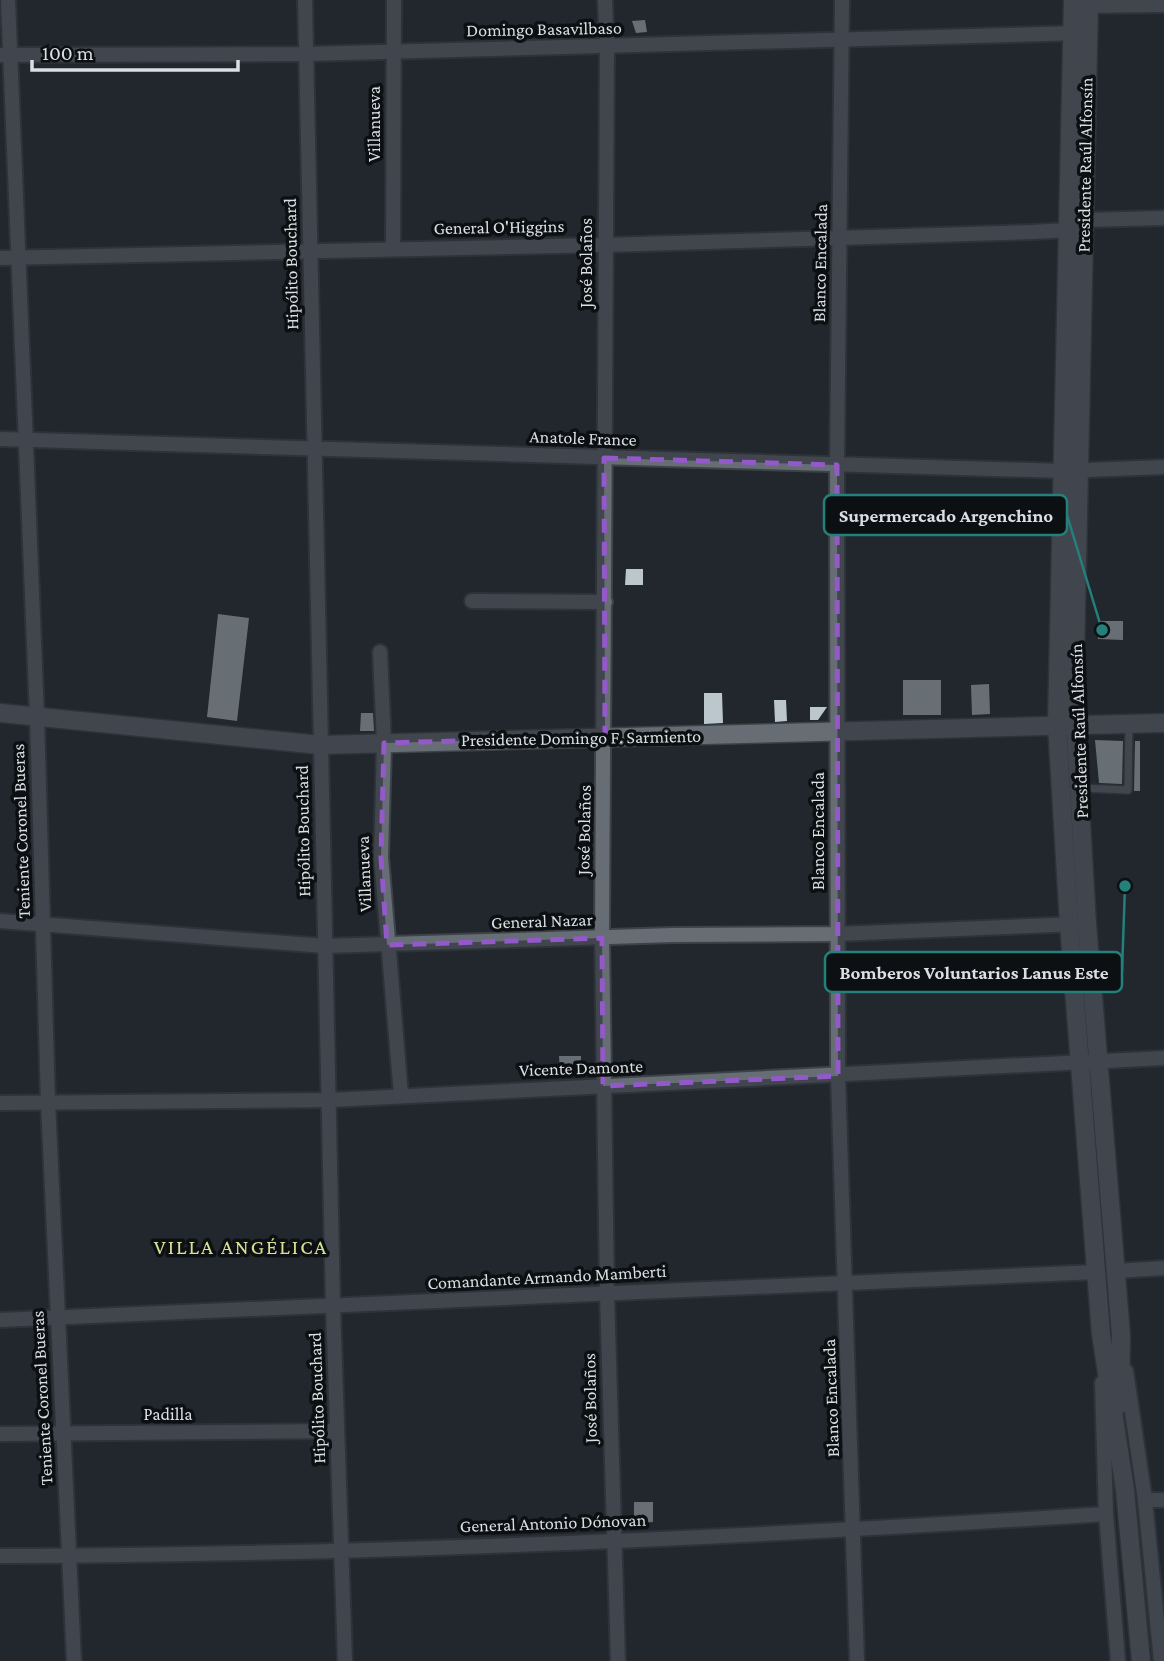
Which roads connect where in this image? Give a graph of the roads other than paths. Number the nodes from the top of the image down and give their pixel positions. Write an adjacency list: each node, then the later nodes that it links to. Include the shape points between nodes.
1 (8, 0): 13 (street, Teniente Coronel Bueras)
2 (305, 0): 12 (street, Hipólito Bouchard)
3 (394, 0): 11 (street, Villanueva)
4 (605, 0): 10 (street, José Bolaños)
5 (842, 0): 9 (street, Blanco Encalada)
6 (1081, 3): 7 (street); 8 (main road, Presidente Raúl Alfonsín)
7 (1164, 5)
8 (1080, 33): 9 (street, Domingo Basavilbaso); 15 (main road, Presidente Raúl Alfonsín)
9 (842, 40): 10 (street, Domingo Basavilbaso); 16 (street, Blanco Encalada)
10 (607, 47): 11 (street, Domingo Basavilbaso); 17 (street, José Bolaños)
11 (393, 51): 12 (street, Domingo Basavilbaso); 18 (street, Villanueva)
12 (307, 54): 13 (street, Domingo Basavilbaso); 19 (street, Hipólito Bouchard)
13 (5, 56): 20 (street, Teniente Coronel Bueras)
14 (1164, 218): 15 (street, General O'Higgins)
15 (1076, 225): 16 (street, General O'Higgins); 28 (main road, Presidente Raúl Alfonsín)
16 (839, 236): 17 (street, General O'Higgins); 26 (street, Blanco Encalada)
17 (605, 245): 18 (street, General O'Higgins); 25 (street, José Bolaños)
18 (393, 247): 19 (street, General O'Higgins)
19 (309, 251): 20 (street, General O'Higgins); 24 (street, Hipólito Bouchard)
20 (20, 256): 21 (street, General O'Higgins); 23 (street, Teniente Coronel Bueras)
21 (0, 258)
22 (0, 439): 23 (street, Anatole France)
23 (26, 440): 24 (street, Anatole France); 33 (street, Teniente Coronel Bueras)
24 (316, 449): 25 (street, Anatole France); 40 (street, Hipólito Bouchard)
25 (604, 458): 26 (street, Anatole France); 30 (street, José Bolaños)
26 (837, 465): 28 (street, Anatole France); 37 (street, Blanco Encalada)
27 (1164, 467): 28 (street, Anatole France)
28 (1070, 470): 36 (main road, Presidente Raúl Alfonsín)
29 (472, 601): 30 (street)
30 (605, 602): 38 (street, José Bolaños)
31 (380, 652): 39 (street, Villanueva)
32 (0, 713): 33 (main road, Presidente Domingo F. Sarmiento)
33 (37, 717): 40 (main road, Presidente Domingo F. Sarmiento); 43 (street, Teniente Coronel Bueras)
34 (1164, 723): 35 (main road, Presidente Domingo F. Sarmiento)
35 (1129, 724): 36 (main road, Presidente Domingo F. Sarmiento); 41 (lane, via 1128,790)
36 (1066, 725): 37 (main road, Presidente Domingo F. Sarmiento); 41 (main road, Presidente Raúl Alfonsín); 44 (main road, Presidente Raúl Alfonsín)
37 (836, 732): 38 (main road, Presidente Domingo F. Sarmiento); 45 (street, Blanco Encalada)
38 (605, 737): 39 (main road, Presidente Domingo F. Sarmiento); 46 (street, José Bolaños)
39 (384, 743): 40 (main road, Presidente Domingo F. Sarmiento); 47 (street, Villanueva, via 381,857)
40 (320, 745): 48 (street, Hipólito Bouchard)
41 (1080, 788): 44 (main road, Presidente Raúl Alfonsín)
42 (0, 921): 43 (street, General Nazar)
43 (43, 924): 48 (street, General Nazar); 55 (street, Teniente Coronel Bueras)
44 (1078, 924): 45 (street, General Nazar); 50 (main road, Presidente Raúl Alfonsín)
45 (838, 934): 46 (street, General Nazar); 51 (street, Blanco Encalada)
46 (602, 938): 47 (street, General Nazar); 52 (street, José Bolaños)
47 (387, 945): 48 (street, General Nazar); 53 (street, Villanueva)
48 (325, 946): 54 (street, Hipólito Bouchard)
49 (1164, 1058): 50 (street, Vicente Damonte)
50 (1089, 1061): 51 (street, Vicente Damonte); 58 (main road, Presidente Raúl Alfonsín); 59 (main road, Presidente Raúl Alfonsín)
51 (838, 1076): 52 (street, Vicente Damonte); 60 (street, Blanco Encalada)
52 (603, 1086): 53 (street, Vicente Damonte); 61 (street, José Bolaños)
53 (401, 1095): 54 (street, Vicente Damonte)
54 (330, 1100): 55 (street, Vicente Damonte); 62 (street, Hipólito Bouchard)
55 (48, 1102): 56 (street, Vicente Damonte); 63 (street, Teniente Coronel Bueras)
56 (0, 1103)
57 (1164, 1268): 58 (street)
58 (1116, 1271): 66 (main road, Presidente Raúl Alfonsín)
59 (1097, 1272): 60 (street, Comandante Armando Mamberti); 65 (main road, Presidente Raúl Alfonsín)
60 (847, 1282): 61 (street, Comandante Armando Mamberti); 74 (street, Blanco Encalada)
61 (607, 1294): 62 (street, Comandante Armando Mamberti); 75 (street, José Bolaños)
62 (333, 1306): 63 (street, Comandante Armando Mamberti); 67 (street, Hipólito Bouchard)
63 (57, 1317): 64 (street, Comandante Armando Mamberti); 69 (street, Teniente Coronel Bueras)
64 (0, 1320)
65 (1101, 1334): 70 (main road, Presidente Raúl Alfonsín); 73 (street, Presidente Raúl Alfonsín)
66 (1121, 1335): 70 (main road, Presidente Raúl Alfonsín); 71 (street, Presidente Raúl Alfonsín)
67 (337, 1432): 69 (street, Padilla); 76 (street, Hipólito Bouchard)
68 (0, 1434): 69 (street, Padilla)
69 (63, 1434): 78 (street, Teniente Coronel Bueras)
70 (1120, 1453): 84 (main road, Presidente Raúl Alfonsín)
71 (1145, 1500): 72 (street); 85 (street, Presidente Raúl Alfonsín)
72 (1164, 1500)
73 (1106, 1514): 74 (street, General Antonio Dónovan); 83 (street, Presidente Raúl Alfonsín)
74 (855, 1531): 75 (street, General Antonio Dónovan); 82 (street, Blanco Encalada)
75 (613, 1541): 76 (street, General Antonio Dónovan); 81 (street, José Bolaños)
76 (341, 1549): 78 (street, General Antonio Dónovan); 80 (street, Hipólito Bouchard)
77 (0, 1556): 78 (street, General Antonio Dónovan)
78 (69, 1556): 79 (street, Teniente Coronel Bueras)
79 (74, 1661)
80 (345, 1661)
81 (618, 1661)
82 (857, 1661)
83 (1118, 1661)
84 (1141, 1661)
85 (1161, 1661)

